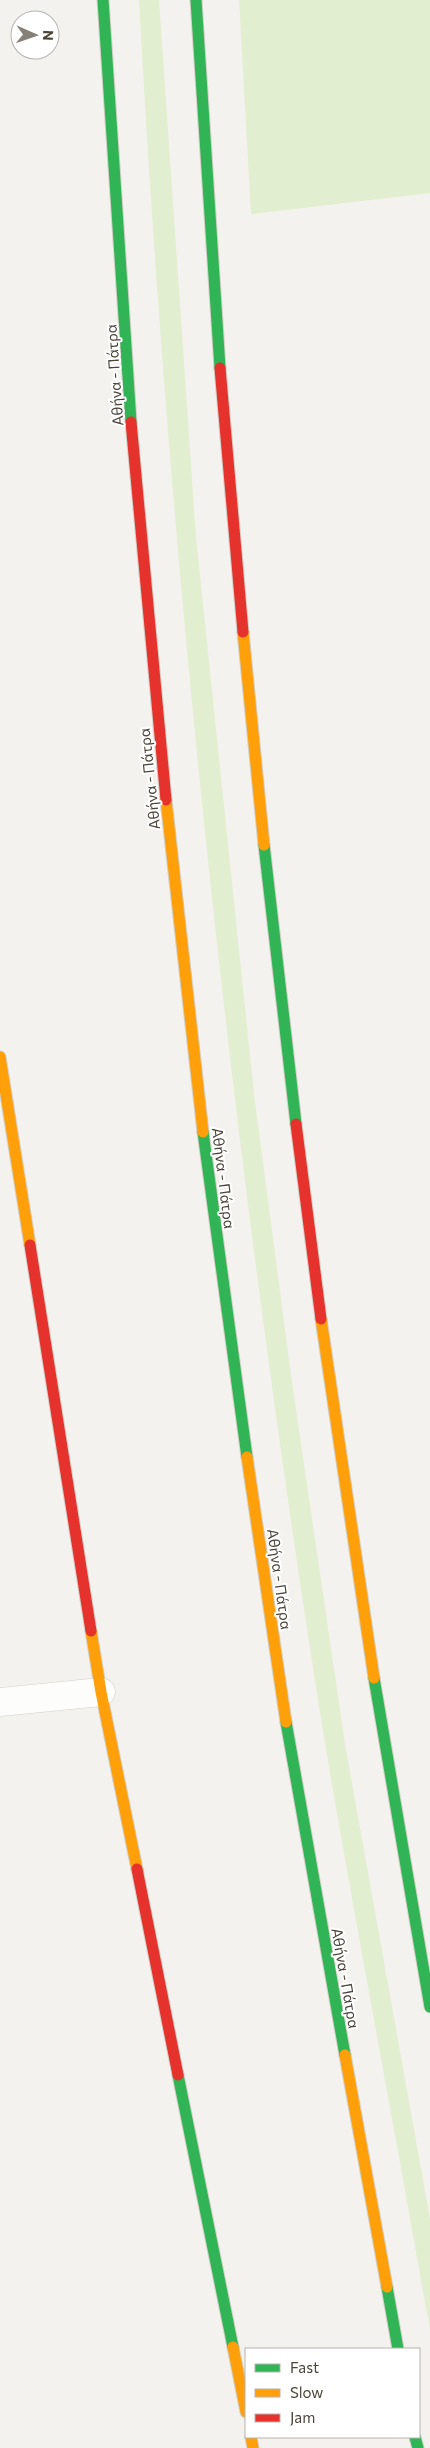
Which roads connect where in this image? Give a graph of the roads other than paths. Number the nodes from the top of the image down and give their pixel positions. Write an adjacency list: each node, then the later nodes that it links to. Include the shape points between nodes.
1 (103, 0): 7 (main road, Αθήνα - Πάτρα, via 141,542 203,1129 236,1383 291,1757)
2 (196, 0): 6 (main road, via 233,533 290,1081 368,1646)
3 (0, 1057): 4 (main road)
4 (101, 1692): 5 (street); 8 (main road)
5 (0, 1702)
6 (430, 2007)
7 (398, 2348)
8 (245, 2407)

